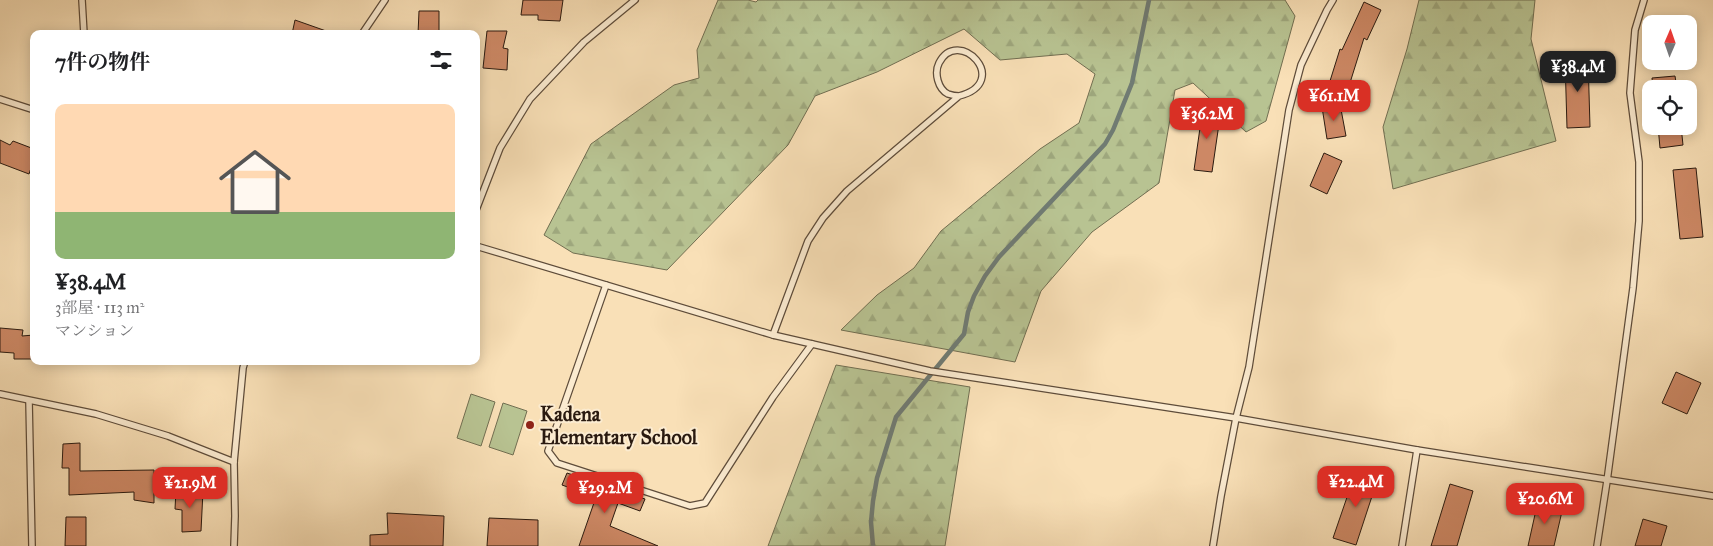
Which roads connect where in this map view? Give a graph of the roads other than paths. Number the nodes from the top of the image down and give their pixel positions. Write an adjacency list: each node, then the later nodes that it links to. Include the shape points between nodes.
1 (82, 0): 6 (lane)
2 (385, 0): 7 (lane)
3 (635, 0): 11 (lane, via 584,42 530,100 500,148)
4 (1333, 0): 19 (lane, via 1301,65 1289,110 1249,368)
5 (1644, 0): 22 (lane, via 1636,30 1630,93 1639,162 1639,221)
6 (84, 30)
7 (365, 30)
8 (960, 96): 8 (lane, via 970,94 982,75 975,58 961,51 943,57 936,73 939,84 948,94); 14 (lane, via 847,191 823,218 808,241)
9 (0, 99): 10 (lane)
10 (30, 109)
11 (480, 200)
12 (480, 247): 13 (lane)
13 (606, 285): 14 (lane); 15 (lane, via 548,451 557,464 690,506 705,503 773,397)
14 (772, 335): 15 (lane)
15 (812, 344): 19 (lane, via 930,371)
16 (244, 365): 21 (lane)
17 (0, 394): 18 (lane)
18 (29, 401): 21 (lane, via 114,419); 24 (lane)
19 (1236, 418): 20 (lane); 26 (lane)
20 (1417, 450): 22 (lane); 27 (lane)
21 (234, 462): 25 (lane)
22 (1607, 480): 23 (lane); 28 (lane)
23 (1713, 496)
24 (32, 546)
25 (234, 546)
26 (1214, 546)
27 (1402, 546)
28 (1597, 546)

